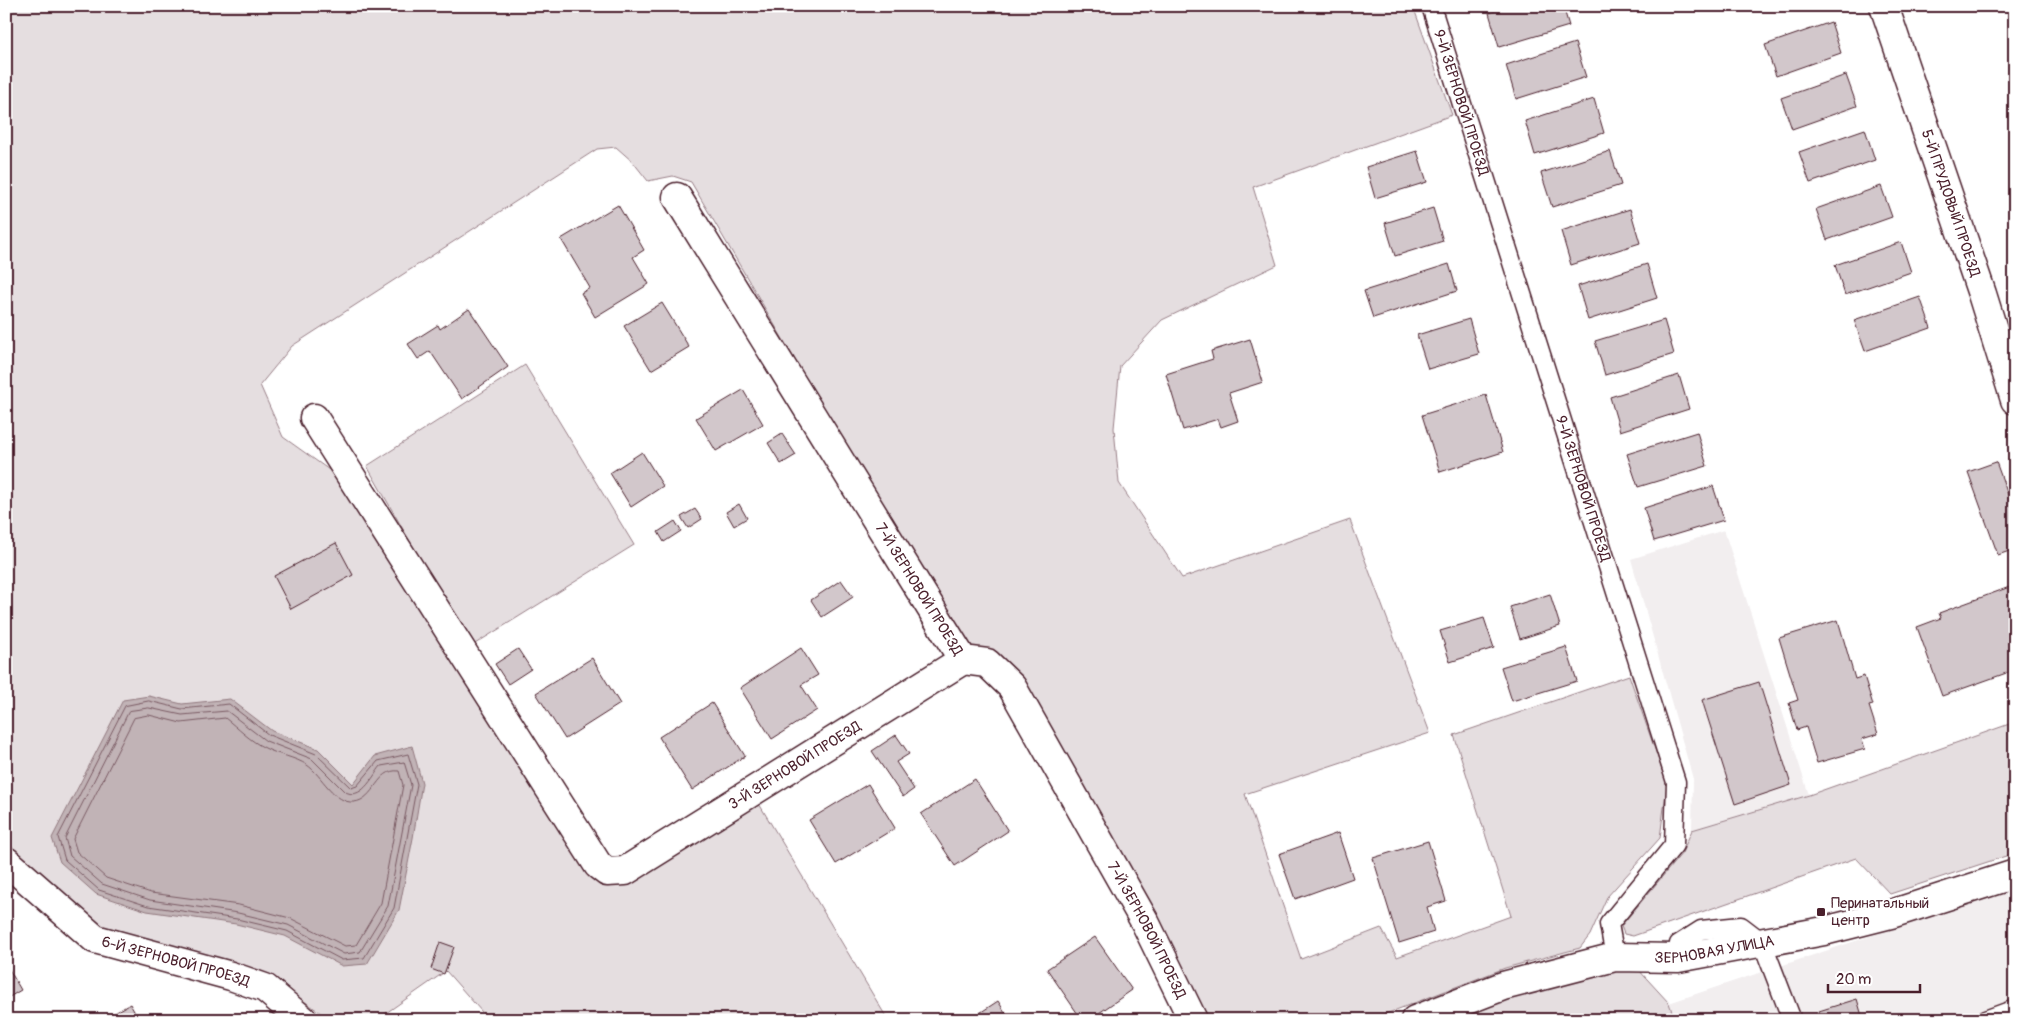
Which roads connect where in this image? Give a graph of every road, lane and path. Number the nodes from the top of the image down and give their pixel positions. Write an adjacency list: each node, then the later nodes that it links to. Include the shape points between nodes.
1 (1431, 6): 10 (lane, 9-Й ЗЕРНОВОЙ ПРОЕЗД, via 1676,782 1674,846 1609,924)
2 (1884, 6): 4 (street, 5-Й ПРУДОВЫЙ ПРОЕЗД)
3 (677, 197): 6 (street, 7-Й ЗЕРНОВОЙ ПРОЕЗД)
4 (2015, 400)
5 (314, 418): 6 (street, 3-Й ЗЕРНОВОЙ ПРОЕЗД, via 598,865 607,872 625,871)
6 (963, 660): 13 (street, 7-Й ЗЕРНОВОЙ ПРОЕЗД, via 987,663 1012,687 1145,922)
7 (6, 861): 12 (street, 6-Й ЗЕРНОВОЙ ПРОЕЗД, via 95,939 264,988)
8 (2015, 874): 9 (street, ЗЕРНОВАЯ УЛИЦА, via 1891,914)
9 (1762, 942): 10 (street, ЗЕРНОВАЯ УЛИЦА, via 1678,958); 15 (lane)
10 (1616, 957): 14 (street, ЗЕРНОВАЯ УЛИЦА, via 1503,986)
11 (2015, 1009): 16 (lane)
12 (303, 1020)
13 (1193, 1020)
14 (1415, 1020)
15 (1792, 1020)
16 (1985, 1020)

